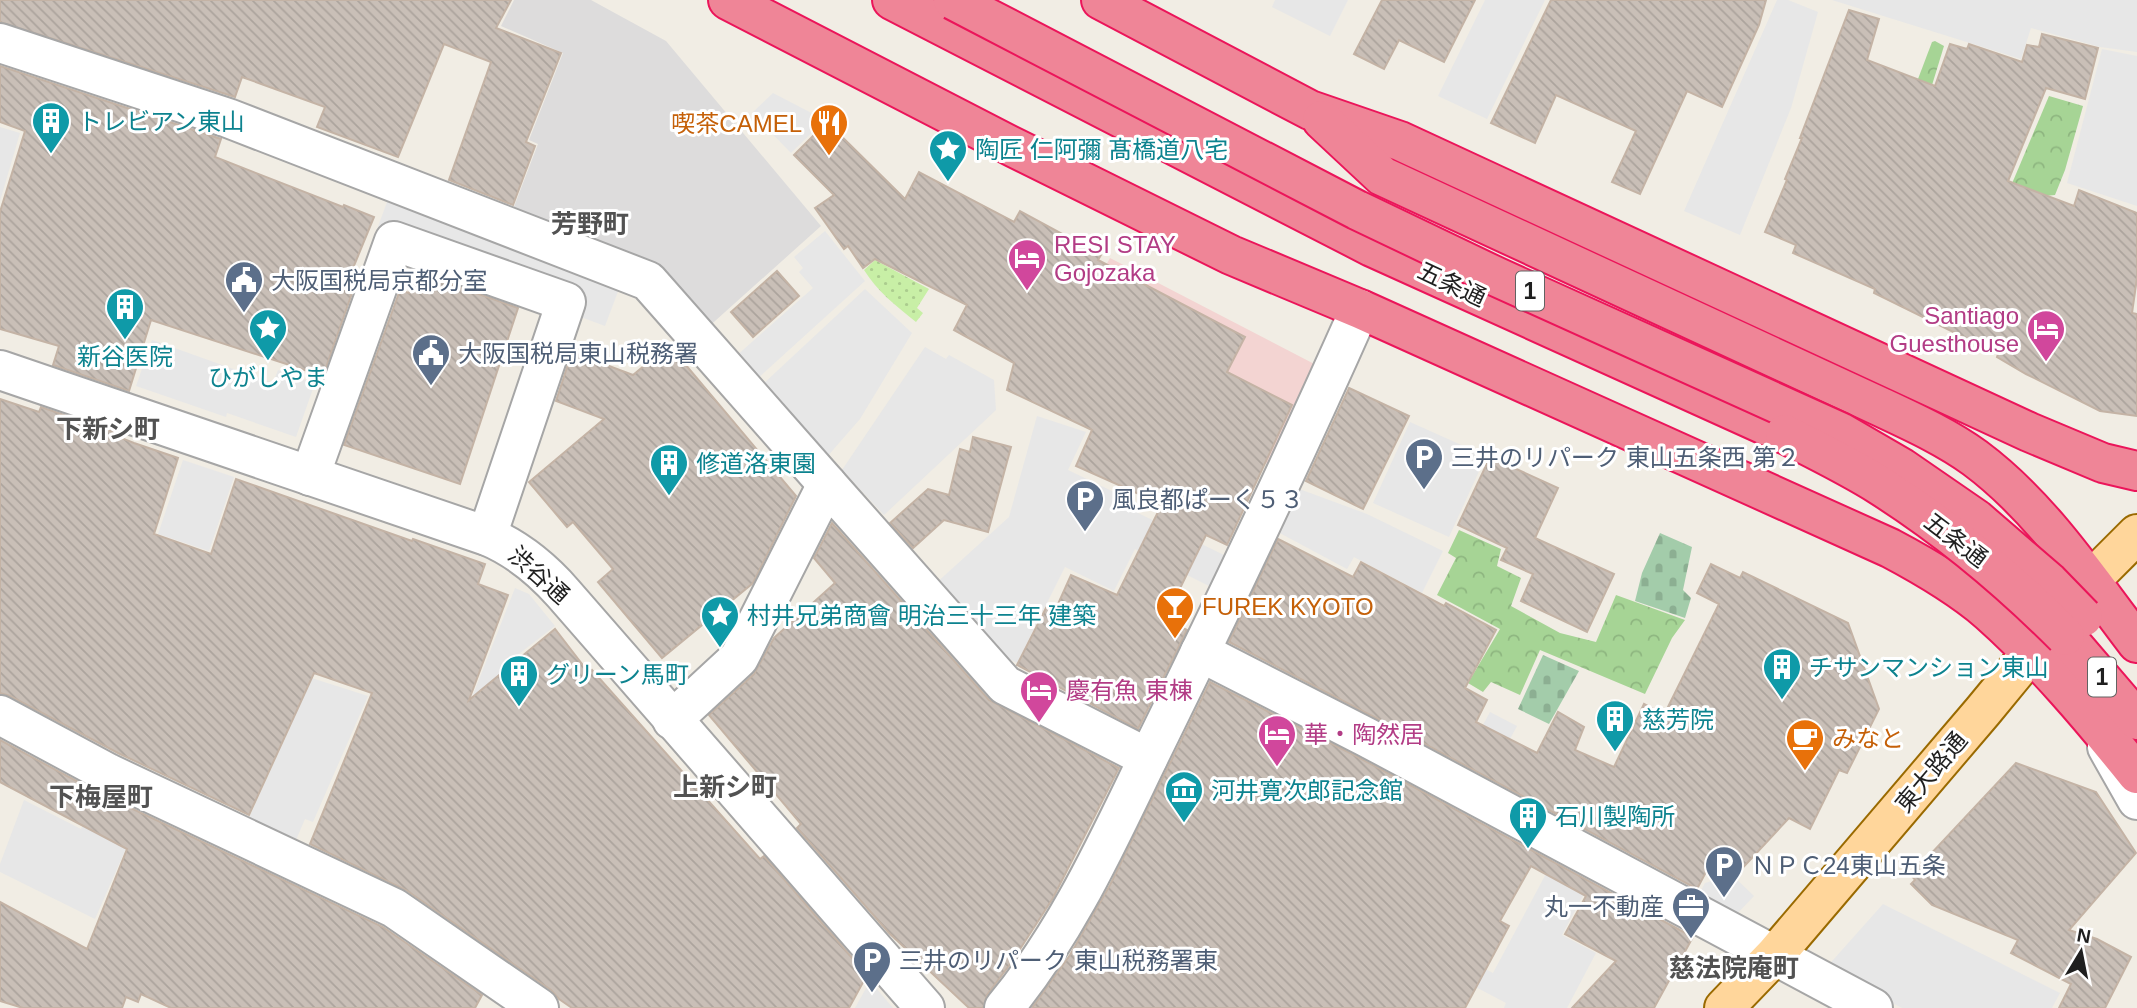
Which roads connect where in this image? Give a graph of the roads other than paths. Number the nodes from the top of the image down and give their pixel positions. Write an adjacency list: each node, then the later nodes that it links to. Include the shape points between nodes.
1 (728, 0): 7 (highway, 1, via 1231,255)
2 (892, 0): 14 (highway, 五条通 / 1, bridge, via 1371,247 1785,434 1879,485 2007,580)
3 (953, 0): 14 (highway, 五条通 / 1, bridge, via 1357,210 1840,432 1976,519)
4 (1101, 0): 6 (highway, 1)
5 (0, 43): 11 (street, via 228,118 648,281)
6 (1310, 110): 9 (highway, 1, via 1400,141 2040,437 2103,463); 14 (highway, 1, via 1382,176 1954,444 2019,496)
7 (1360, 309): 16 (street); 17 (highway, 1, via 1890,548 1988,611)
8 (0, 370): 10 (street, 渋谷通)
9 (2137, 471)
10 (310, 476): 13 (street, 渋谷通); 13 (street, via 394,241 566,302)
11 (827, 484): 21 (street, via 739,658); 23 (street, via 1005,685)
12 (2137, 534): 14 (main road, 東大路通)
13 (487, 536): 21 (street, 渋谷通, via 519,552 546,575)
14 (2079, 611): 15 (highway, 1); 17 (main road, 東大路通); 18 (highway, 1); 22 (highway, 1)
15 (2137, 643)
16 (1200, 653): 23 (street); 26 (street)
17 (2031, 654): 20 (highway, 1); 26 (main road, 東大路通)
18 (2137, 679)
19 (0, 715): 27 (street, via 108,773 394,908)
20 (2092, 718): 24 (highway, 1); 25 (street)
21 (672, 720): 28 (street, 渋谷通)
22 (2137, 720)
23 (1148, 758): 29 (street, via 1072,911 1032,975)
24 (2137, 774)
25 (2137, 800)
26 (1774, 956): 30 (main road, 東大路通); 31 (street)
27 (538, 1008)
28 (925, 1008)
29 (1004, 1008)
30 (1724, 1008)
31 (1873, 1008)

